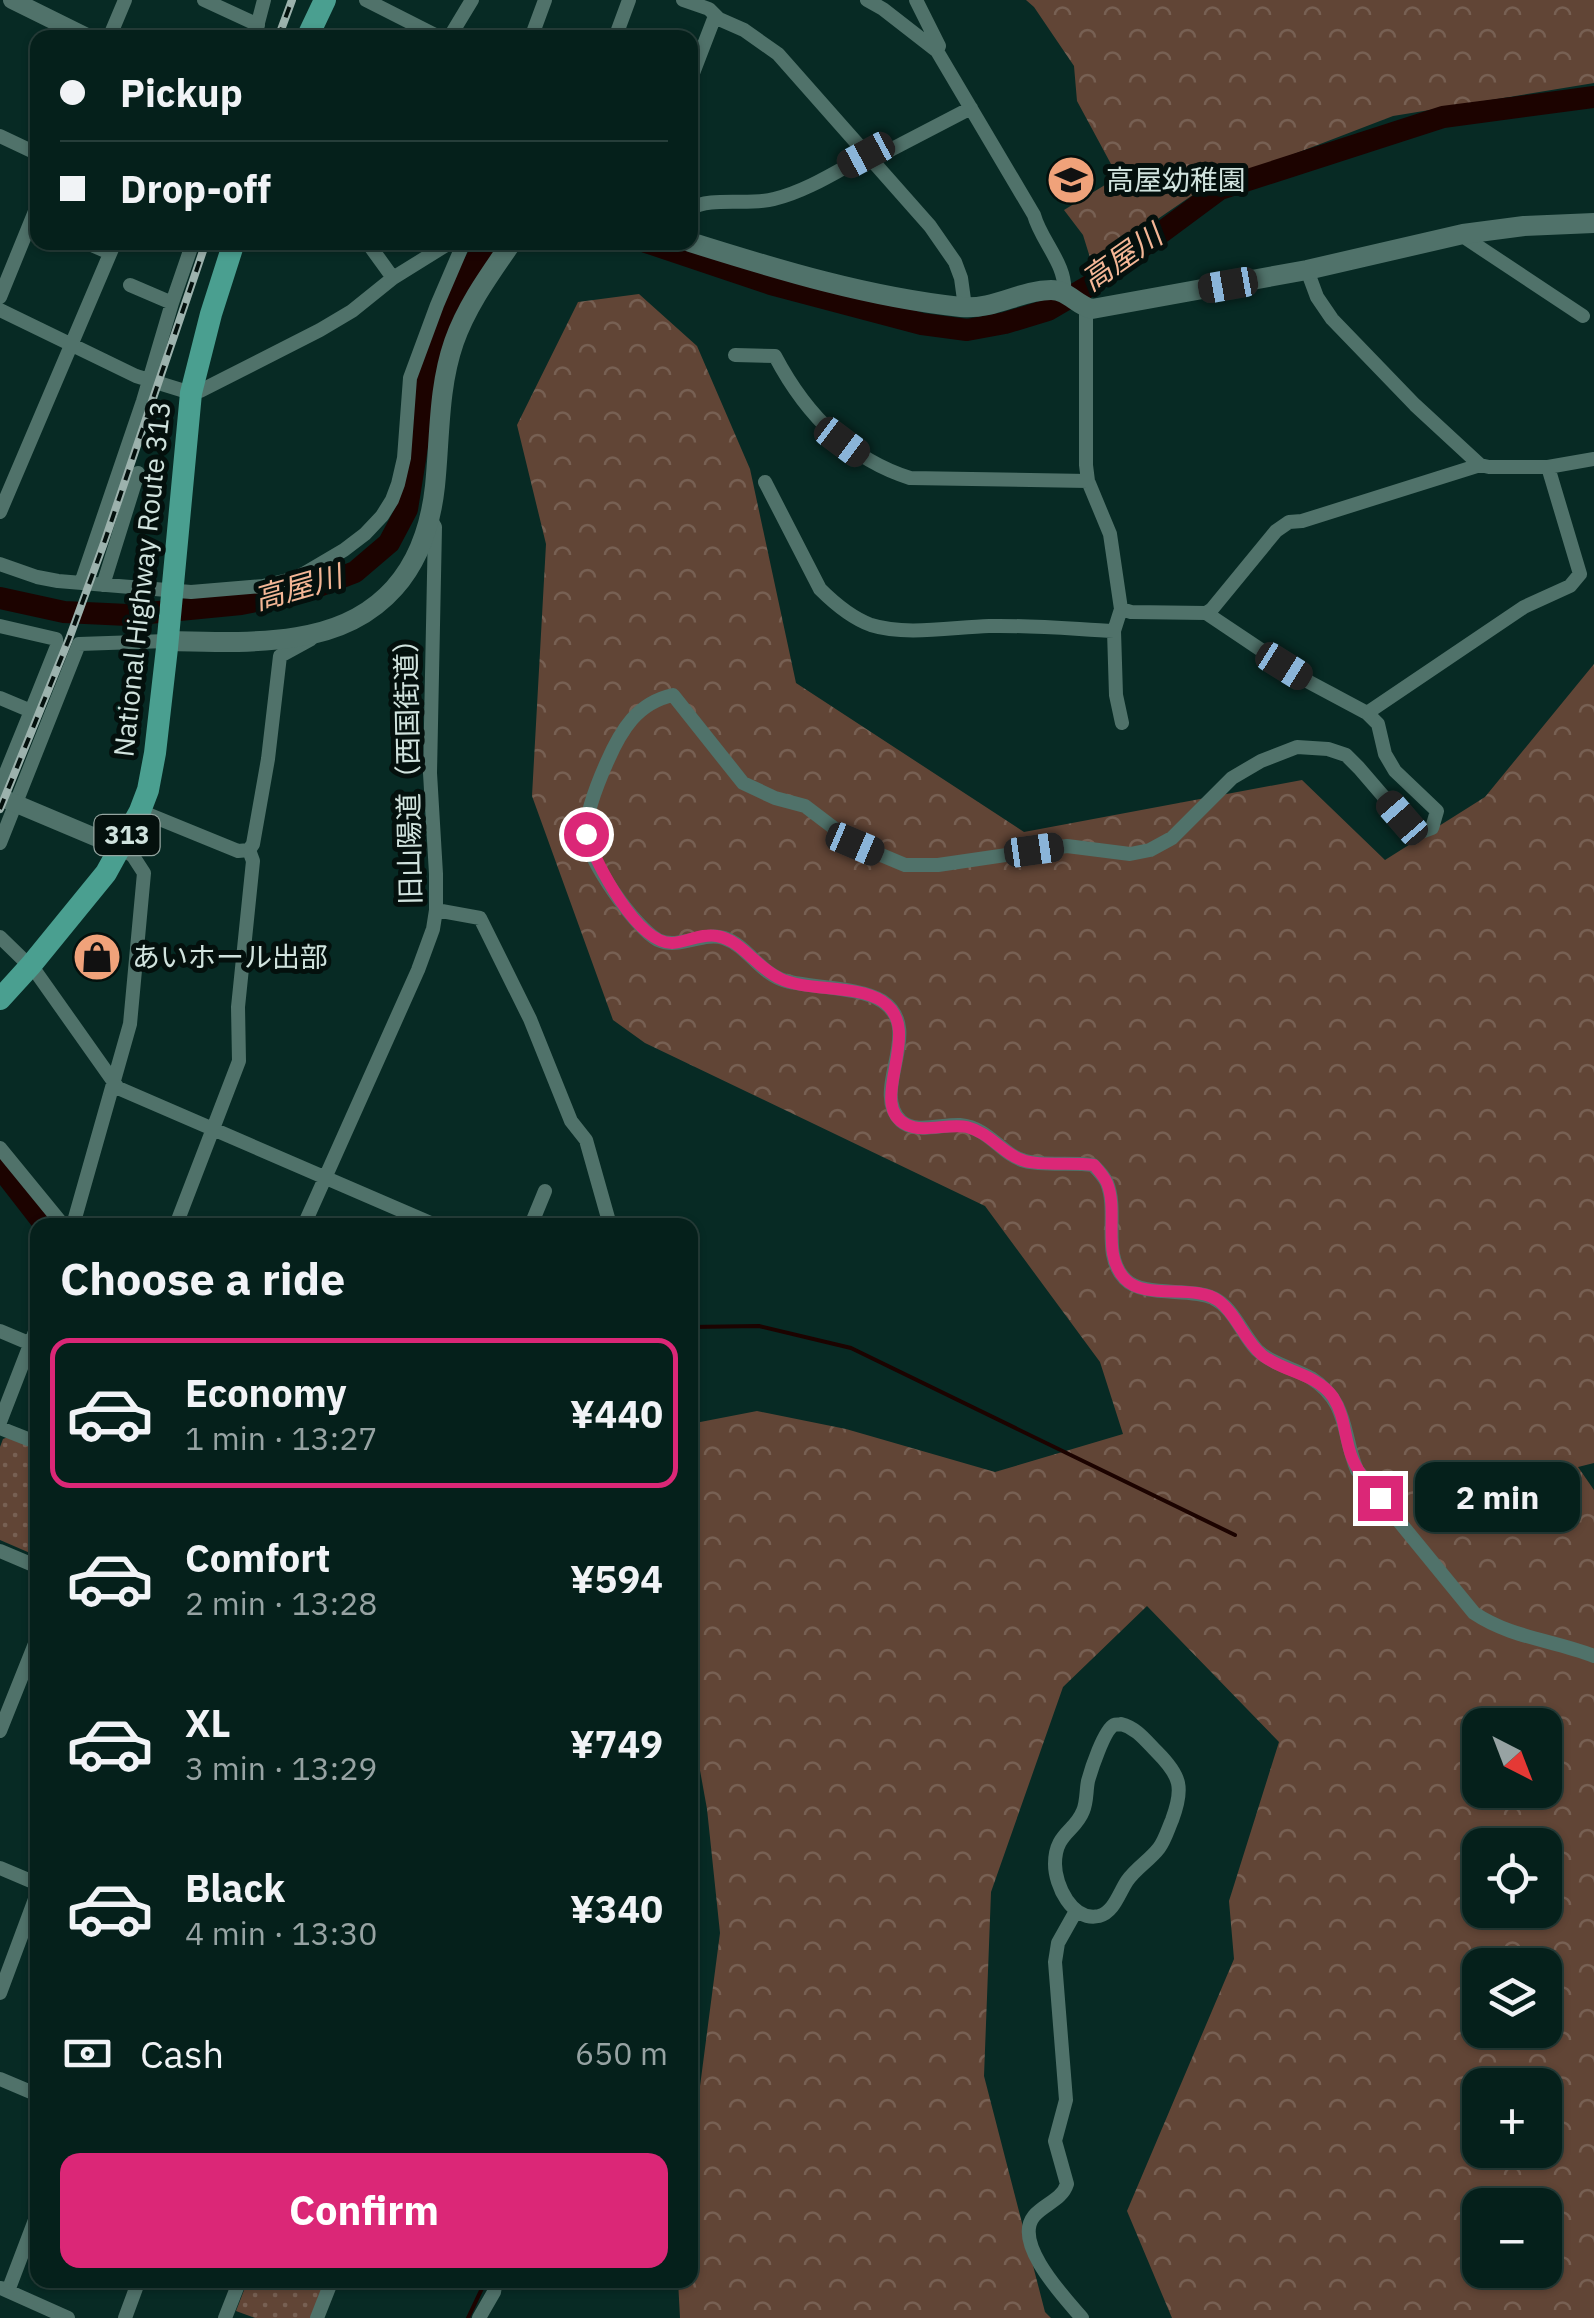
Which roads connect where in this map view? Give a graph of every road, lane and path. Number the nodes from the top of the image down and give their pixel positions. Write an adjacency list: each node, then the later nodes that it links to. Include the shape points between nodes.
1 (12, 0): 14 (street)
2 (125, 0): 15 (street)
3 (204, 0): 16 (street)
4 (264, 0): 17 (street)
5 (325, 0): 18 (highway)
6 (366, 0): 19 (street)
7 (472, 0): 20 (street)
8 (545, 0): 21 (street)
9 (628, 0): 22 (street)
10 (683, 0): 13 (street)
11 (867, 0): 23 (street)
12 (916, 0): 23 (street)
13 (712, 8): 24 (street); 28 (street, via 778,54)
14 (72, 30)
15 (112, 30)
16 (253, 30)
17 (256, 30)
18 (310, 30)
19 (424, 30)
20 (454, 30)
21 (534, 30)
22 (619, 30)
23 (937, 51): 25 (street)
24 (698, 54)
25 (971, 108): 28 (street); 45 (street)
26 (0, 136): 27 (street)
27 (30, 150)
28 (869, 158): 29 (street, via 774,199); 47 (street, via 955,262)
29 (698, 204)
30 (1594, 223): 32 (main road)
31 (30, 230): 44 (street)
32 (1463, 234): 41 (main road); 49 (street)
33 (698, 244): 47 (main road, via 853,290)
34 (111, 250): 50 (street)
35 (190, 250): 46 (street)
36 (227, 250): 53 (highway, National Highway Route 313 / 313)
37 (373, 250): 42 (street)
38 (438, 250): 42 (street)
39 (461, 250): 65 (street, via 410,378 404,458 382,516 344,550 292,579)
40 (506, 250): 61 (main road, via 454,342 444,378)
41 (1307, 270): 45 (main road, via 1104,308); 55 (street, via 1332,319)
42 (393, 278): 53 (street, via 320,330)
43 (130, 285): 46 (street)
44 (0, 296)
45 (1076, 301): 47 (main road, via 1045,290); 58 (street)
46 (172, 303): 52 (street)
47 (965, 307)
48 (0, 310): 50 (street)
49 (1583, 316)
50 (70, 345): 52 (street); 60 (street)
51 (735, 355): 58 (street, via 775,356 816,416 888,471 910,478)
52 (148, 380): 53 (street); 63 (street)
53 (191, 394): 65 (highway, National Highway Route 313 / 313)
54 (1594, 459): 56 (street)
55 (1480, 465): 56 (street); 67 (street, via 1289,522)
56 (1548, 467): 76 (street, via 1580,574)
57 (138, 473): 64 (street)
58 (1088, 481): 66 (street, via 1110,534)
59 (765, 482): 69 (street, via 820,589 867,624)
60 (0, 512)
61 (430, 519): 70 (main road, via 399,584 360,614); 84 (street, 旧山陽道（西国街道）)
62 (0, 564): 63 (street)
63 (81, 583): 64 (street)
64 (103, 585): 65 (street)
65 (171, 591): 71 (highway, National Highway Route 313 / 313)
66 (1121, 609): 67 (street); 69 (street)
67 (1206, 613): 76 (street)
68 (0, 626): 72 (street, via 56,638)
69 (1114, 631): 77 (street)
70 (320, 632): 71 (main road, via 278,640); 83 (street, via 280,656)
71 (167, 638): 73 (street, via 79,644); 80 (highway, National Highway Route 313 / 313, via 156,754)
72 (57, 646): 73 (street); 75 (street)
73 (74, 657): 79 (street)
74 (0, 698): 75 (street)
75 (31, 711): 78 (street)
76 (1366, 713): 108 (street, via 1378,724 1395,771 1437,811 1432,828 1415,828 1402,818 1346,756 1297,747 1232,778 1172,838 1150,850 1066,846 905,865 855,844 804,806 743,782 673,696 643,706 617,739 595,789 586,834 609,887 659,941 713,935 730,940 782,980 882,1002 901,1034 891,1090 902,1123 982,1131 1026,1161 1094,1165 1106,1179 1114,1261 1126,1280 1217,1299 1264,1357 1330,1393 1357,1470 1474,1613 1529,1639)
77 (1122, 723)
78 (0, 786)
79 (8, 800): 81 (street); 82 (street)
80 (140, 811): 82 (highway, National Highway Route 313 / 313); 83 (street)
81 (0, 843)
82 (121, 848): 86 (highway, National Highway Route 313 / 313); 88 (street, via 142,866 144,881 130,1024)
83 (249, 850): 89 (street, via 239,1061)
84 (436, 910): 91 (street, 旧山陽道（西国街道）, via 418,970); 99 (street, via 480,918 586,1140)
85 (0, 938): 86 (street)
86 (31, 965): 87 (highway, National Highway Route 313 / 313); 88 (street)
87 (0, 999)
88 (113, 1083): 89 (street); 94 (street)
89 (214, 1128): 91 (street); 95 (street)
90 (0, 1148): 93 (street, via 9,1173)
91 (326, 1177): 96 (street, 旧山陽道（西国街道）); 97 (street)
92 (545, 1191): 98 (street)
93 (56, 1218)
94 (75, 1218)
95 (179, 1218)
96 (307, 1218)
97 (419, 1218)
98 (534, 1218)
99 (608, 1218)
100 (0, 1331): 101 (street)
101 (30, 1344)
102 (30, 1347): 103 (street)
103 (0, 1425): 104 (street)
104 (30, 1439)
105 (0, 1551): 106 (street)
106 (30, 1564)
107 (30, 1656): 109 (street)
108 (1594, 1656)
109 (0, 1731)
110 (0, 1868): 111 (street)
111 (30, 1883)
112 (30, 1909): 114 (street)
113 (1076, 1911): 113 (street, via 1106,1912 1162,1843 1178,1803 1173,1768 1129,1726 1114,1725 1108,1732 1082,1814 1056,1853 1057,1880); 129 (street, via 1055,1962 1066,2100 1056,2141 1066,2184 1028,2230 1048,2278)
114 (0, 1993)
115 (0, 2079): 116 (street)
116 (30, 2092)
117 (30, 2230): 122 (street)
118 (136, 2288): 125 (street)
119 (237, 2288): 126 (street)
120 (329, 2288): 127 (street)
121 (495, 2288): 128 (street)
122 (4, 2289): 123 (street)
123 (46, 2313): 124 (street)
124 (68, 2318)
125 (125, 2318)
126 (225, 2318)
127 (317, 2318)
128 (479, 2318)
129 (1082, 2318)

